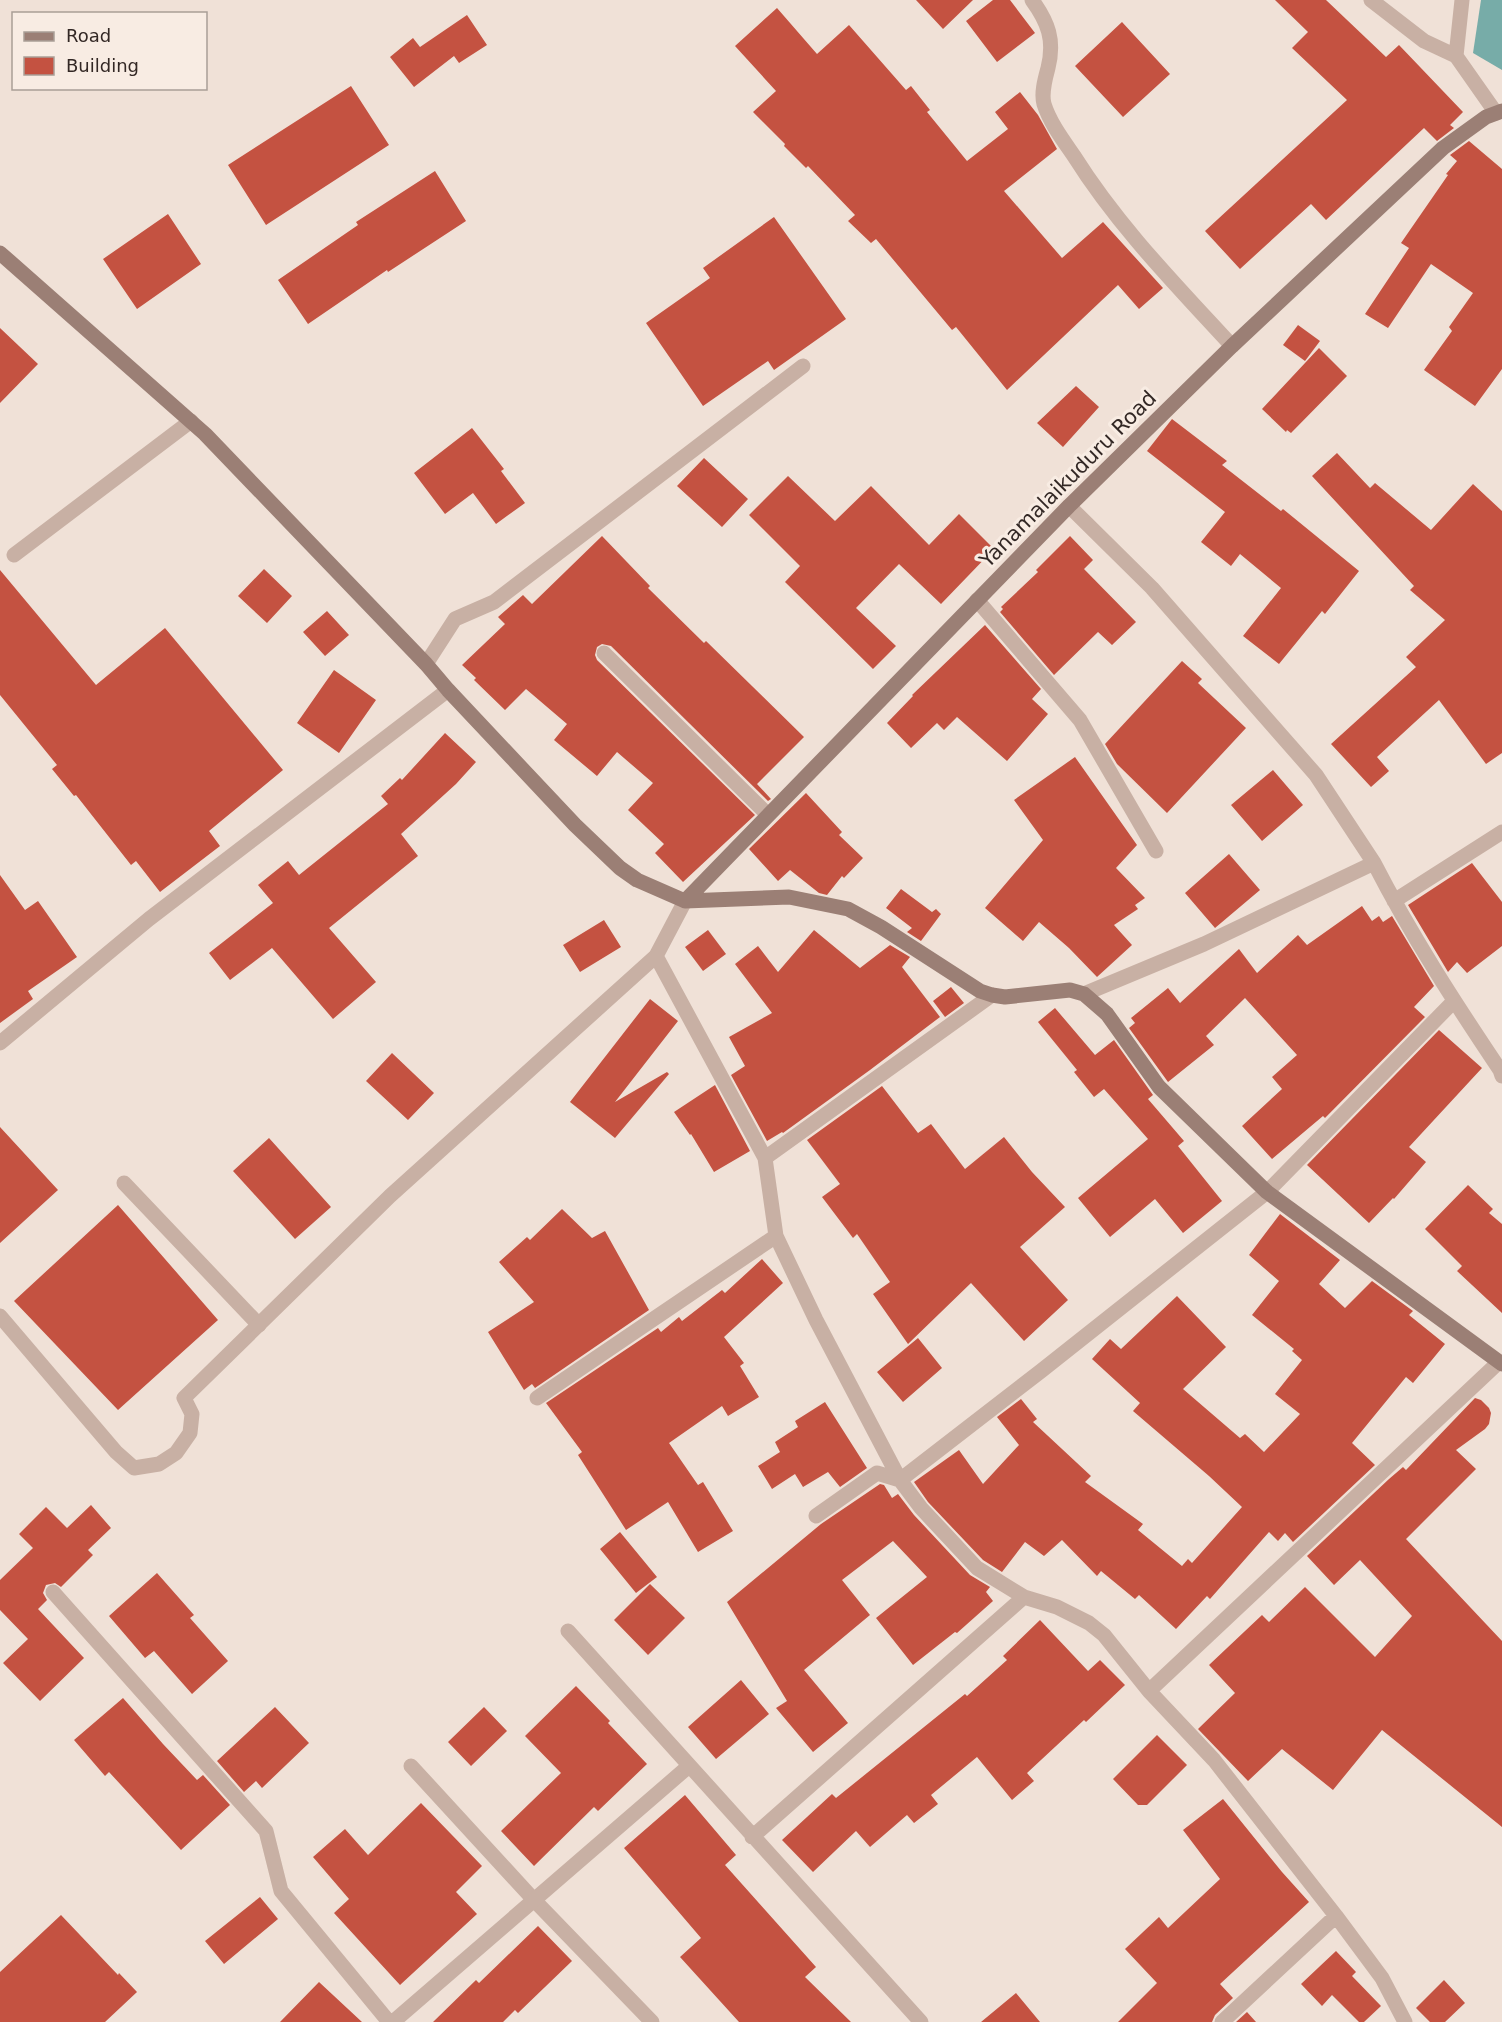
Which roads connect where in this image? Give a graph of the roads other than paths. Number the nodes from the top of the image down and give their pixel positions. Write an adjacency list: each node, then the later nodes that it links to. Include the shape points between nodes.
1 (1032, 0): 7 (street, via 1045,18 1050,37 1044,103 1054,125 1092,185 1147,255)
2 (1371, 0): 4 (street, via 1424,41)
3 (1462, 0): 4 (street)
4 (1456, 56): 5 (street)
5 (1499, 112): 7 (main road, Yanamalaikuduru Road, via 1485,117 1443,148)
6 (0, 253): 9 (main road)
7 (1232, 346): 10 (main road, Yanamalaikuduru Road)
8 (803, 366): 14 (street, via 494,602 455,618)
9 (191, 421): 11 (street); 14 (main road)
10 (1069, 506): 12 (main road, Yanamalaikuduru Road); 19 (street, via 1152,588 1316,775)
11 (14, 555)
12 (977, 600): 16 (main road, Yanamalaikuduru Road); 18 (street, via 1080,720)
13 (604, 653): 16 (street)
14 (426, 664): 15 (main road)
15 (448, 690): 20 (main road, via 620,868); 26 (street, via 149,918)
16 (768, 815): 20 (main road, Yanamalaikuduru Road)
17 (1502, 832): 21 (street)
18 (1156, 851)
19 (1374, 863): 21 (street); 23 (street, via 1204,944)
20 (685, 901): 22 (street); 24 (main road, via 789,897 848,909)
21 (1394, 901): 25 (street)
22 (656, 956): 28 (street); 33 (street, via 390,1196)
23 (1084, 994): 24 (main road, via 1070,990); 30 (main road, via 1107,1014 1159,1087)
24 (992, 996): 28 (street)
25 (1454, 1001): 27 (street); 30 (street)
26 (0, 1043)
27 (1501, 1071)
28 (765, 1158): 31 (street)
29 (124, 1183): 33 (street)
30 (1267, 1192): 34 (main road); 36 (street)
31 (776, 1236): 35 (street); 36 (street)
32 (0, 1316): 33 (street, via 134,1468 159,1464 176,1453 190,1433 192,1414 184,1398)
33 (259, 1325)
34 (1500, 1363): 41 (street)
35 (537, 1398)
36 (900, 1480): 37 (street, via 877,1473); 39 (street, via 977,1568)
37 (816, 1516)
38 (53, 1592): 47 (street, via 266,1831 281,1891)
39 (1024, 1597): 41 (street, via 1058,1607 1089,1623 1119,1651); 44 (street)
40 (568, 1631): 43 (street)
41 (1149, 1691): 46 (street, via 1214,1760)
42 (411, 1766): 45 (street)
43 (689, 1766): 44 (street); 45 (street)
44 (752, 1837): 49 (street)
45 (534, 1900): 47 (street); 48 (street)
46 (1335, 1916): 50 (street); 51 (street, via 1382,1978)
47 (391, 2022)
48 (652, 2022)
49 (921, 2022)
50 (1222, 2022)
51 (1405, 2022)

